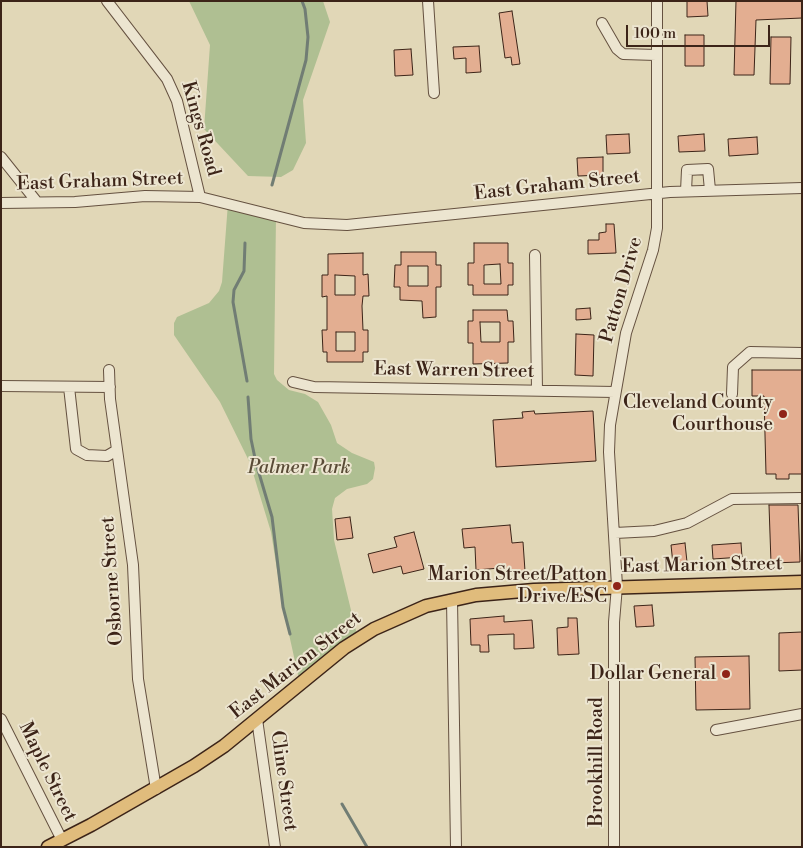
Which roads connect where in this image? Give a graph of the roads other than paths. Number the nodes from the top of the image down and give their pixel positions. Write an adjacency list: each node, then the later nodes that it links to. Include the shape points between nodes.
1 (107, 1): 12 (street, Kings Road, via 167,78 177,101)
2 (428, 1): 6 (street)
3 (657, 1): 5 (street, Patton Drive)
4 (602, 23): 5 (street, via 623,54)
5 (656, 55): 11 (street, Patton Drive)
6 (434, 93)
7 (1, 157): 13 (street)
8 (802, 188): 9 (street, East Graham Street)
9 (710, 190): 10 (street, East Graham Street); 10 (street, via 708,169 687,170)
10 (686, 191): 11 (street, East Graham Street)
11 (658, 194): 15 (street, East Graham Street, via 378,224); 24 (street, Patton Drive, via 653,250 626,333)
12 (200, 197): 13 (street, East Graham Street, via 145,196); 15 (street, Kings Road)
13 (37, 202): 14 (street, East Graham Street)
14 (1, 203)
15 (316, 224)
16 (535, 255): 23 (street)
17 (802, 352): 25 (street, via 750,352 733,367)
18 (109, 370): 22 (street, Osborne Street)
19 (293, 382): 23 (street, East Warren Street, via 314,387)
20 (1, 386): 21 (street)
21 (70, 387): 22 (street); 26 (street, via 76,449 87,455 107,456)
22 (110, 388): 26 (street, Osborne Street)
23 (537, 390): 24 (street, East Warren Street)
24 (615, 392): 28 (street, Patton Drive, via 609,452)
25 (732, 394)
26 (117, 450): 36 (street, Osborne Street, via 133,565 138,679)
27 (802, 498): 28 (street, via 732,499 687,523 654,531)
28 (615, 533): 30 (street, Patton Drive)
29 (802, 582): 30 (main road, East Marion Street)
30 (617, 586): 31 (main road, East Marion Street, via 534,590); 41 (street, Brookhill Road, via 614,622)
31 (452, 600): 34 (main road, East Marion Street, via 426,606 374,629 323,664); 40 (street)
32 (802, 714): 35 (street)
33 (1, 719): 37 (street, Maple Street)
34 (257, 719): 36 (main road, East Marion Street, via 224,746); 39 (street, Cline Street)
35 (716, 730)
36 (156, 789): 37 (main road, East Marion Street)
37 (62, 840): 38 (main road, East Marion Street)
38 (48, 847)
39 (275, 847)
40 (456, 847)
41 (614, 847)

